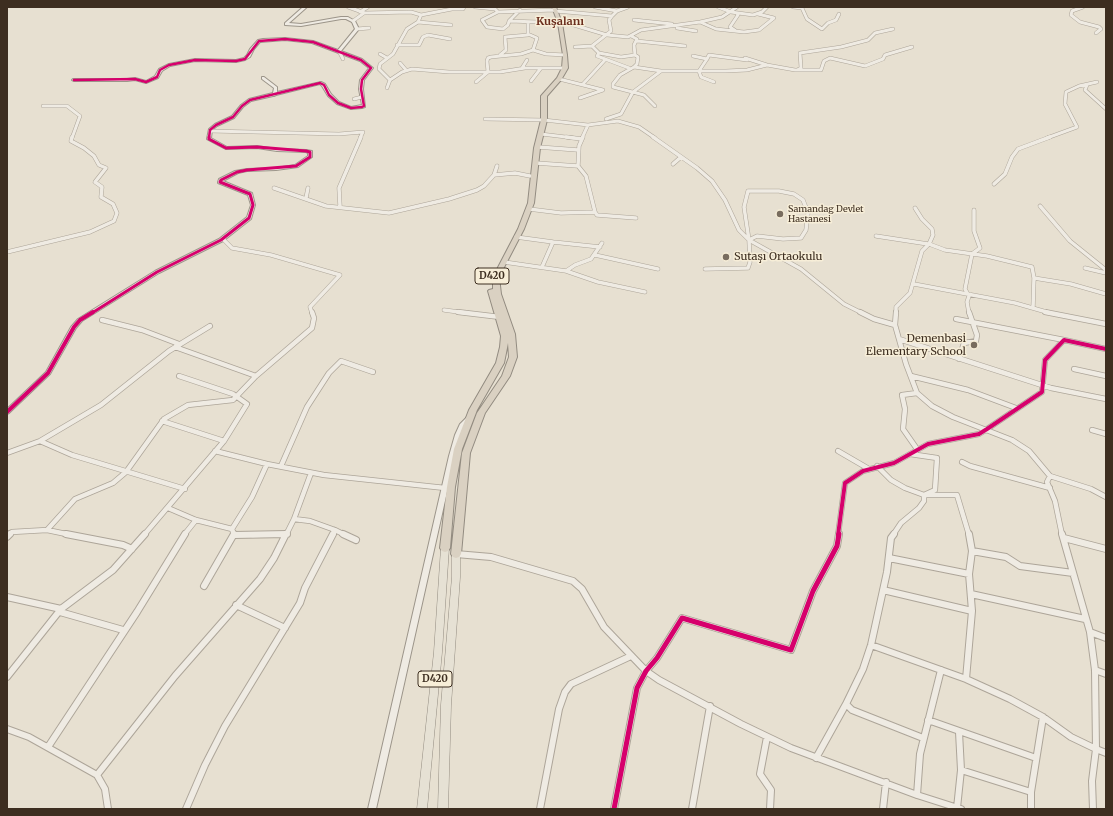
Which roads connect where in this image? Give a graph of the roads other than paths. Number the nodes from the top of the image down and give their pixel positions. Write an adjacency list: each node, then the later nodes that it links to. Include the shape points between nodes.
1 (305, 7): 26 (street, via 286,24 301,25 341,18)
2 (348, 7): 15 (street)
3 (368, 7): 15 (street)
4 (464, 7): 23 (street)
5 (475, 7): 16 (street, via 495,9)
6 (595, 7): 17 (street)
7 (628, 7): 17 (street)
8 (718, 7): 18 (street)
9 (737, 7): 18 (street)
10 (767, 7): 21 (street)
11 (793, 7): 22 (street, via 802,8 807,19 822,29 836,20)
12 (1083, 7): 41 (street, via 1072,11 1071,15 1080,22 1099,27 1101,29)
13 (553, 9): 14 (street); 24 (street); 31 (highway)
14 (520, 10): 16 (street); 27 (street)
15 (360, 12): 19 (street)
16 (498, 12): 37 (street, via 482,20 486,27)
17 (617, 12): 24 (street)
18 (731, 12): 20 (street); 30 (street)
19 (365, 13): 23 (street, via 411,12); 26 (street)
20 (737, 13): 21 (street); 40 (street, via 730,27)
21 (758, 14): 40 (street, via 774,18 759,30)
22 (839, 14)
23 (421, 15): 28 (street)
24 (612, 16): 43 (street, via 609,20 611,31)
25 (634, 20): 33 (street)
26 (353, 21): 36 (street)
27 (509, 21): 29 (street); 37 (street)
28 (418, 22): 32 (street); 48 (street, via 407,29)
29 (528, 22): 31 (street); 42 (street)
30 (700, 22): 33 (street); 40 (street, via 716,29)
31 (558, 23): 43 (street); 58 (highway)
32 (451, 25)
33 (679, 25): 34 (street)
34 (667, 27): 39 (street); 45 (street, via 641,30)
35 (369, 28): 36 (street)
36 (357, 29): 54 (street)
37 (504, 29): 44 (street)
38 (893, 29): 78 (street, via 875,33 868,40 841,47 800,53 801,68)
39 (696, 31)
40 (736, 31)
41 (1096, 33)
42 (528, 34): 44 (street); 53 (street, via 536,38)
43 (607, 35): 45 (street); 49 (street)
44 (506, 36): 57 (street, via 506,50)
45 (631, 36): 47 (street, via 637,39)
46 (450, 38): 48 (street, via 428,35 423,37 419,45)
47 (637, 42): 50 (street); 59 (street, via 634,45)
48 (398, 45): 61 (street)
49 (592, 46): 51 (street); 55 (street)
50 (685, 46)
51 (575, 47)
52 (912, 47): 78 (street, via 885,55 883,59 865,66 827,58 821,70)
53 (533, 50): 57 (street, via 521,54); 58 (street)
54 (339, 51): 64 (street); 71 (street, via 361,60); 84 (street, via 306,40 263,40 259,41 246,59 236,62 195,60 169,64 160,70 157,77 146,82 135,79)
55 (599, 53): 59 (street, via 621,57); 66 (street, via 597,56)
56 (380, 54): 61 (street)
57 (500, 55): 81 (street, via 488,58)
58 (563, 55): 74 (highway)
59 (635, 55): 70 (street, via 638,58)
60 (693, 56): 63 (street)
61 (387, 58): 76 (street, via 380,64)
62 (745, 58): 67 (street)
63 (707, 59): 67 (street, via 709,55); 80 (street)
64 (343, 60)
65 (527, 60): 72 (street)
66 (605, 60): 75 (street); 90 (street)
67 (751, 60): 69 (street)
68 (400, 63): 77 (street)
69 (768, 65): 78 (street); 80 (street, via 747,70)
70 (634, 67): 75 (street); 79 (street)
71 (371, 68): 76 (street); 95 (street, via 362,80)
72 (522, 68): 73 (street); 81 (street)
73 (541, 68): 74 (street); 86 (street)
74 (563, 68): 83 (highway, D420); 102 (highway, D420, via 542,92)
75 (629, 68): 93 (street, via 620,75 613,87)
76 (379, 69): 85 (street)
77 (406, 70): 81 (street); 85 (street)
78 (798, 70)
79 (661, 71): 80 (street); 93 (street)
80 (699, 71): 88 (street, via 702,77)
81 (488, 72): 87 (street)
82 (263, 78): 94 (street, via 276,88)
83 (559, 79): 90 (street); 102 (highway, D420, via 544,96)
84 (74, 80)
85 (390, 80): 92 (street)
86 (531, 81)
87 (476, 82)
88 (714, 82)
89 (1097, 82): 91 (street)
90 (583, 84): 96 (street, via 603,90)
91 (1087, 85): 100 (street, via 1085,90); 117 (street, via 1066,92 1065,104 1077,127 1018,149 1005,174)
92 (387, 88)
93 (633, 92): 99 (street, via 644,95); 103 (street, via 621,114)
94 (274, 95): 95 (street, via 320,83 324,85 329,96 345,106 364,106); 105 (street, via 250,100 233,117 216,125)
95 (362, 97): 97 (street)
96 (580, 98)
97 (354, 99)
98 (43, 106): 134 (street, via 67,106 80,116 71,141 84,148 94,156 99,165 106,168 95,182 102,187 100,197 113,204 117,213 114,221 90,232)
99 (655, 106)
100 (1106, 110)
101 (485, 119): 102 (street)
102 (542, 120): 104 (street); 106 (highway, D420); 116 (highway, D420, via 534,144)
103 (602, 122): 104 (street); 110 (street, via 618,122 639,127)
104 (588, 125): 107 (street)
105 (210, 131): 121 (street, via 339,134 363,132 339,188); 130 (street, via 209,139 226,148 257,147 310,152 310,157 296,166 247,170 221,180 220,182 250,194 253,200 249,218)
106 (541, 134): 107 (street); 108 (highway, D420)
107 (582, 139): 109 (street)
108 (538, 147): 109 (street); 111 (highway, D420)
109 (578, 150): 114 (street)
110 (681, 157): 112 (street); 131 (street, via 712,181 725,200 738,230)
111 (536, 163): 114 (street); 124 (highway, D420)
112 (673, 164)
113 (497, 166): 115 (street)
114 (578, 166): 126 (street, via 586,176)
115 (494, 175): 116 (street, via 515,172); 121 (street, via 477,190 398,212 382,213)
116 (530, 176): 152 (highway, D420, via 522,218 492,276 491,291)
117 (994, 184)
118 (274, 188): 120 (street)
119 (308, 188): 120 (street)
120 (306, 198): 121 (street, via 326,206)
121 (340, 206)
122 (1040, 206): 142 (street, via 1070,241)
123 (915, 208): 133 (street, via 932,229 933,235)
124 (529, 209): 126 (street, via 561,213); 129 (highway, D420)
125 (974, 210): 135 (street, via 974,231 980,248)
126 (595, 212): 127 (street, via 597,215)
127 (636, 218)
128 (876, 236): 133 (street)
129 (516, 237): 132 (street); 137 (highway, D420)
130 (223, 239): 167 (street, via 232,248 242,252 270,255 340,275 310,307 314,318 312,328); 175 (street, via 157,272 80,320 48,373)
131 (749, 240): 131 (street, via 744,207 748,191 779,191 794,194 803,200 808,213 806,230 801,238 757,236); 141 (street, via 748,268); 157 (street, via 801,269 844,304 874,320)
132 (553, 242): 136 (street, via 601,245); 138 (street)
133 (928, 244): 135 (street, via 944,250); 146 (street, via 922,251 913,278)
134 (7, 252)
135 (972, 254): 145 (street, via 1032,267); 149 (street, via 965,289)
136 (595, 255): 140 (street); 143 (street)
137 (504, 262): 138 (street); 215 (highway, D420, via 495,285 511,334 513,357 506,376 481,413 466,453)
138 (542, 267): 143 (street)
139 (1085, 268): 144 (street)
140 (658, 269)
141 (705, 269)
142 (1106, 270)
143 (566, 271): 147 (street, via 598,282)
144 (1106, 273)
145 (1034, 278): 148 (street, via 1071,284); 150 (street)
146 (914, 284): 149 (street); 157 (street, via 910,293 896,307)
147 (645, 292)
148 (1106, 294)
149 (969, 296): 150 (street); 155 (street, via 967,302)
150 (1033, 308): 156 (street)
151 (444, 310): 152 (street)
152 (500, 316): 176 (highway, D420, via 505,336 503,355)
153 (956, 319): 155 (street)
154 (102, 320): 161 (street, via 142,330)
155 (971, 321): 160 (street); 163 (street, via 977,335 976,341 964,343)
156 (1106, 324)
157 (895, 325): 159 (street)
158 (210, 326): 161 (street)
159 (899, 339): 163 (street); 168 (street)
160 (1064, 340): 162 (street); 170 (street, via 1045,360)
161 (177, 346): 167 (street); 181 (street, via 101,405)
162 (1106, 349)
163 (959, 359): 170 (street)
164 (1074, 369): 169 (street)
165 (373, 372): 190 (street, via 341,361 329,373 307,406)
166 (179, 376): 172 (street)
167 (256, 376): 172 (street)
168 (911, 376): 171 (street); 174 (street, via 968,390)
169 (1106, 376)
170 (1043, 386): 173 (street); 174 (street, via 1042,392)
171 (917, 393): 178 (street, via 939,410); 183 (street, via 902,395 905,409 903,429)
172 (236, 396): 177 (street, via 233,400 188,405); 182 (street, via 247,404)
173 (1106, 399)
174 (1016, 408): 178 (street)
175 (7, 412)
176 (470, 417): 196 (street, via 458,435); 211 (highway, D420, via 454,465)
177 (162, 421): 182 (street); 193 (street)
178 (987, 430): 183 (street); 195 (street, via 1012,440 1029,451)
179 (1092, 430): 180 (street)
180 (1106, 434)
181 (40, 441): 186 (street); 193 (street, via 72,455)
182 (224, 441): 184 (street)
183 (917, 449): 187 (street)
184 (215, 451): 189 (street); 198 (street)
185 (838, 451): 192 (street)
186 (7, 453)
187 (910, 454): 191 (street, via 894,463); 199 (street, via 937,458 935,490)
188 (962, 462): 197 (street)
189 (267, 464): 190 (street); 206 (street)
190 (281, 466): 194 (street)
191 (877, 466): 192 (street); 199 (street, via 891,480)
192 (869, 469): 235 (street, via 845,483 837,546 813,591 791,650 682,618)
193 (126, 472): 198 (street); 204 (street, via 113,483 75,499)
194 (311, 473): 196 (street); 202 (street)
195 (1050, 476): 197 (street, via 1047,482); 200 (street)
196 (445, 488): 260 (street)
197 (1050, 488): 209 (street)
198 (185, 489): 201 (street)
199 (924, 495): 214 (street, via 957,495 968,528); 216 (street, via 924,501 919,508 896,529 891,538)
200 (1106, 497)
201 (168, 508): 203 (street); 212 (street)
202 (294, 519): 205 (street, via 321,524); 207 (street)
203 (196, 520): 206 (street); 228 (street)
204 (47, 530): 208 (street, via 12,532); 212 (street, via 124,545)
205 (335, 530): 210 (street); 227 (street)
206 (233, 532): 207 (street); 219 (street)
207 (287, 534): 223 (street, via 260,579)
208 (7, 537)
209 (1064, 538): 213 (street); 217 (street)
210 (356, 540)
211 (446, 548): 261 (main road, D420)
212 (132, 549): 224 (street, via 113,570)
213 (1106, 549)
214 (972, 551): 217 (street, via 1006,557 1020,566); 218 (street)
215 (456, 554): 232 (street, via 490,558 573,581 582,589 604,627); 262 (main road, via 446,705)
216 (889, 558): 218 (street); 220 (street)
217 (1073, 573): 226 (street)
218 (969, 574): 221 (street)
219 (204, 586)
220 (883, 590): 225 (street); 231 (street)
221 (971, 594): 225 (street); 226 (street)
222 (7, 597): 224 (street, via 58,607)
223 (236, 605): 227 (street); 253 (street, via 175,676)
224 (61, 611): 228 (street); 237 (street)
225 (972, 611): 238 (street)
226 (1085, 619): 229 (street)
227 (285, 628): 259 (street, via 225,726)
228 (123, 630): 247 (street)
229 (1090, 632): 230 (street); 234 (street)
230 (1106, 638)
231 (871, 645): 233 (street); 239 (street)
232 (631, 656): 235 (street); 263 (street, via 571,684 565,692 559,709)
233 (941, 670): 238 (street); 242 (street)
234 (1095, 670): 236 (street); 248 (street)
235 (646, 671): 240 (street); 264 (street, via 638,688)
236 (1106, 674)
237 (7, 677)
238 (966, 679): 241 (street)
239 (846, 704): 246 (street, via 852,710); 250 (street)
240 (710, 706): 245 (street); 265 (street)
241 (1043, 717): 248 (street, via 1071,737); 251 (street)
242 (928, 720): 244 (street); 246 (street)
243 (7, 729): 247 (street)
244 (959, 732): 251 (street); 252 (street)
245 (767, 738): 250 (street); 266 (street, via 760,774 772,790)
246 (923, 738): 256 (street)
247 (48, 747): 253 (street)
248 (1096, 749): 249 (street); 269 (street, via 1092,781)
249 (1106, 753)
250 (816, 758): 254 (street)
251 (1036, 758): 255 (street)
252 (961, 770): 255 (street); 257 (street)
253 (97, 774): 258 (street, via 105,789)
254 (886, 782): 256 (street); 267 (street)
255 (1031, 792): 268 (street)
256 (917, 795): 257 (street)
257 (959, 808)
258 (108, 809)
259 (186, 809)
260 (372, 809)
261 (422, 809)
262 (444, 809)
263 (540, 809)
264 (614, 809)
265 (692, 809)
266 (770, 809)
267 (883, 809)
268 (1031, 809)
269 (1093, 809)

